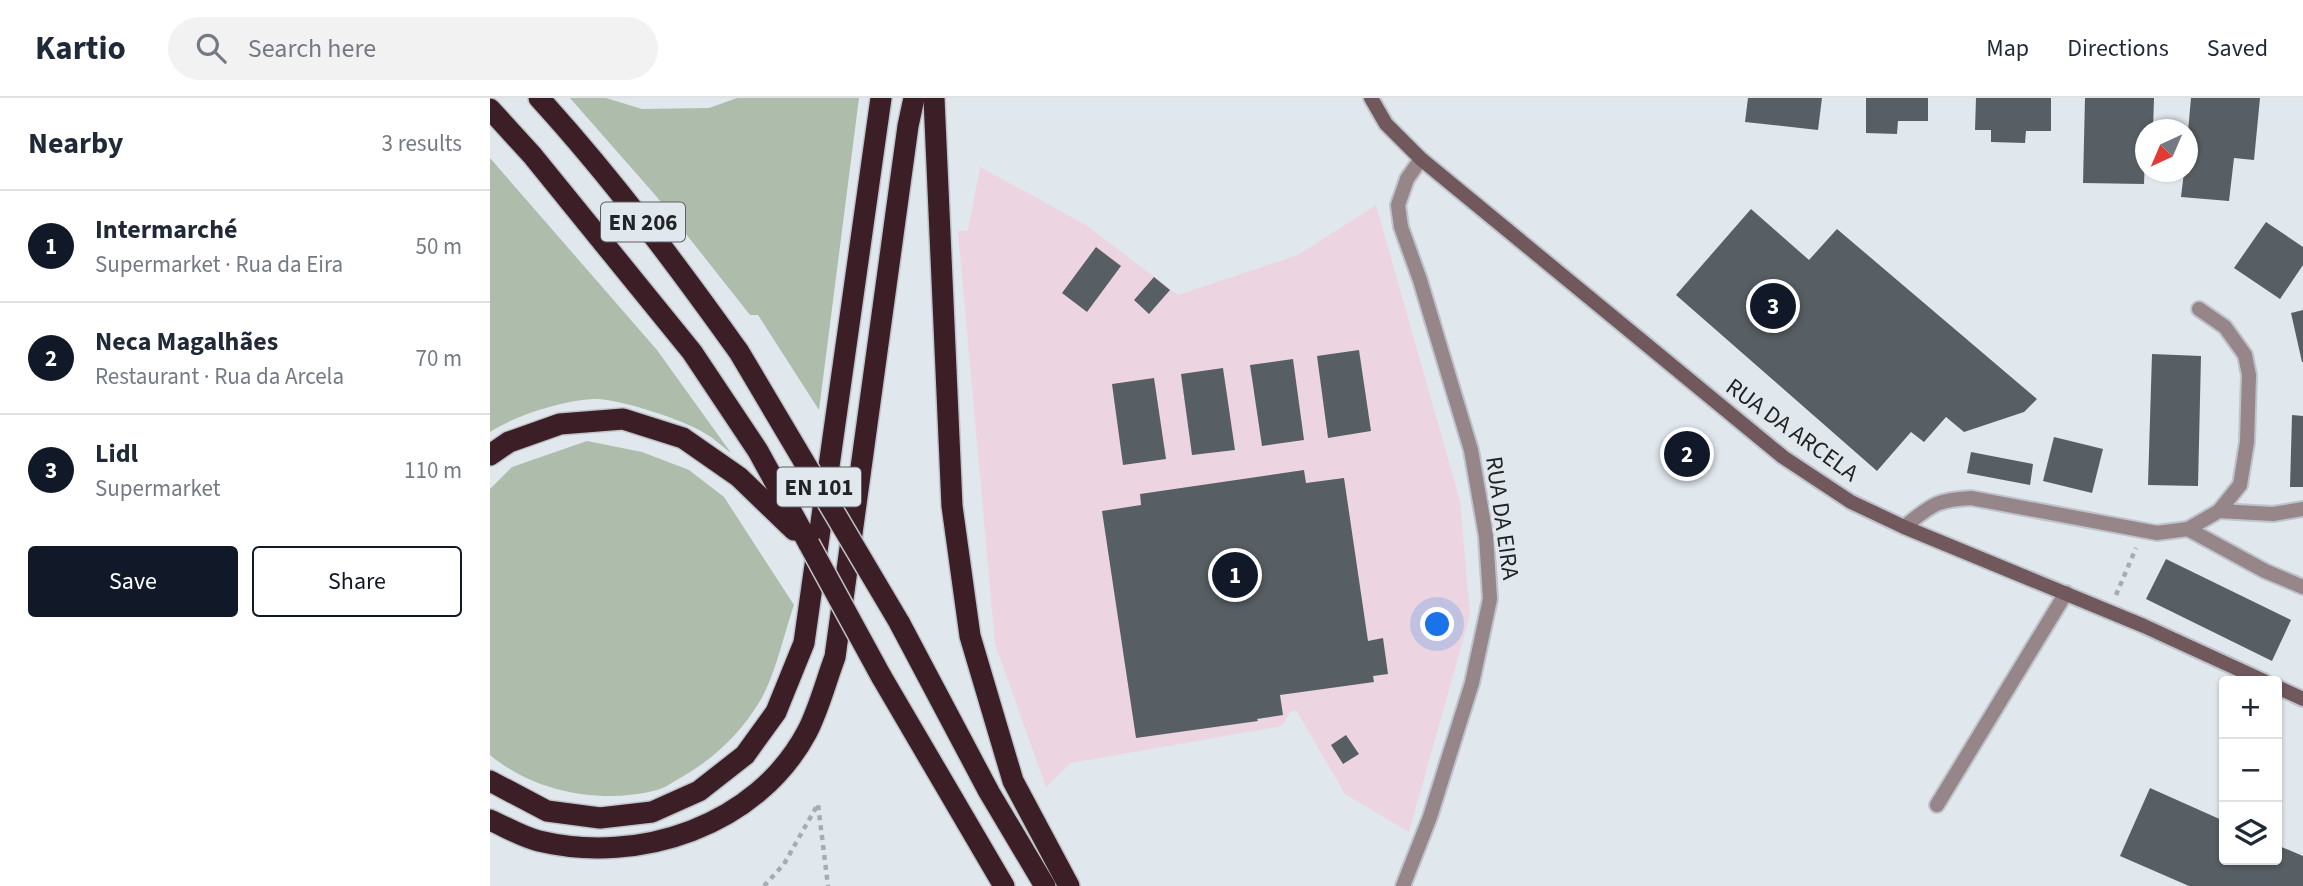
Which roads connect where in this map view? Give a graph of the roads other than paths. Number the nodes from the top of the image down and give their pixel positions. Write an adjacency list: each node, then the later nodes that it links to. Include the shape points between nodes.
1 (538, 98): 9 (highway, EN 206, via 670,255)
2 (881, 98): 22 (highway, via 804,643 776,712 746,755 699,791 652,812 600,818 547,811)
3 (914, 98): 24 (highway, via 835,657 807,732 773,779 723,818 663,841 588,848 537,841)
4 (934, 98): 27 (highway, via 952,506 970,636 1013,781)
5 (1371, 98): 7 (street, RUA DA ARCELA, via 1386,124)
6 (490, 109): 10 (highway, EN 206, via 533,155 692,352)
7 (1421, 159): 14 (street, RUA DA ARCELA, via 1783,457 1851,502); 28 (street, RUA DA EIRA, via 1407,179 1398,205 1401,226 1471,450 1486,536 1490,599 1472,683)
8 (2199, 309): 13 (street, via 2225,327 2245,355 2249,375 2240,485)
9 (739, 352): 26 (highway, EN 101, bridge, via 899,622 989,792)
10 (758, 451): 16 (highway, EN 101)
11 (490, 455): 16 (highway, via 509,442 560,424 623,419 683,438 739,477)
12 (2303, 509): 13 (street, via 2273,514)
13 (2219, 511): 15 (street)
14 (1904, 527): 15 (street, via 1944,499 1971,498 2143,531); 18 (street, RUA DA ARCELA)
15 (2188, 529): 17 (street)
16 (809, 544): 25 (highway, EN 101, bridge)
17 (2303, 587)
18 (2066, 593): 19 (street, RUA DA ARCELA); 23 (street)
19 (2253, 676)
20 (2282, 689): 21 (street)
21 (2303, 699)
22 (490, 781)
23 (1937, 805)
24 (490, 820)
25 (1004, 886)
26 (1045, 886)
27 (1069, 886)
28 (1404, 886)

